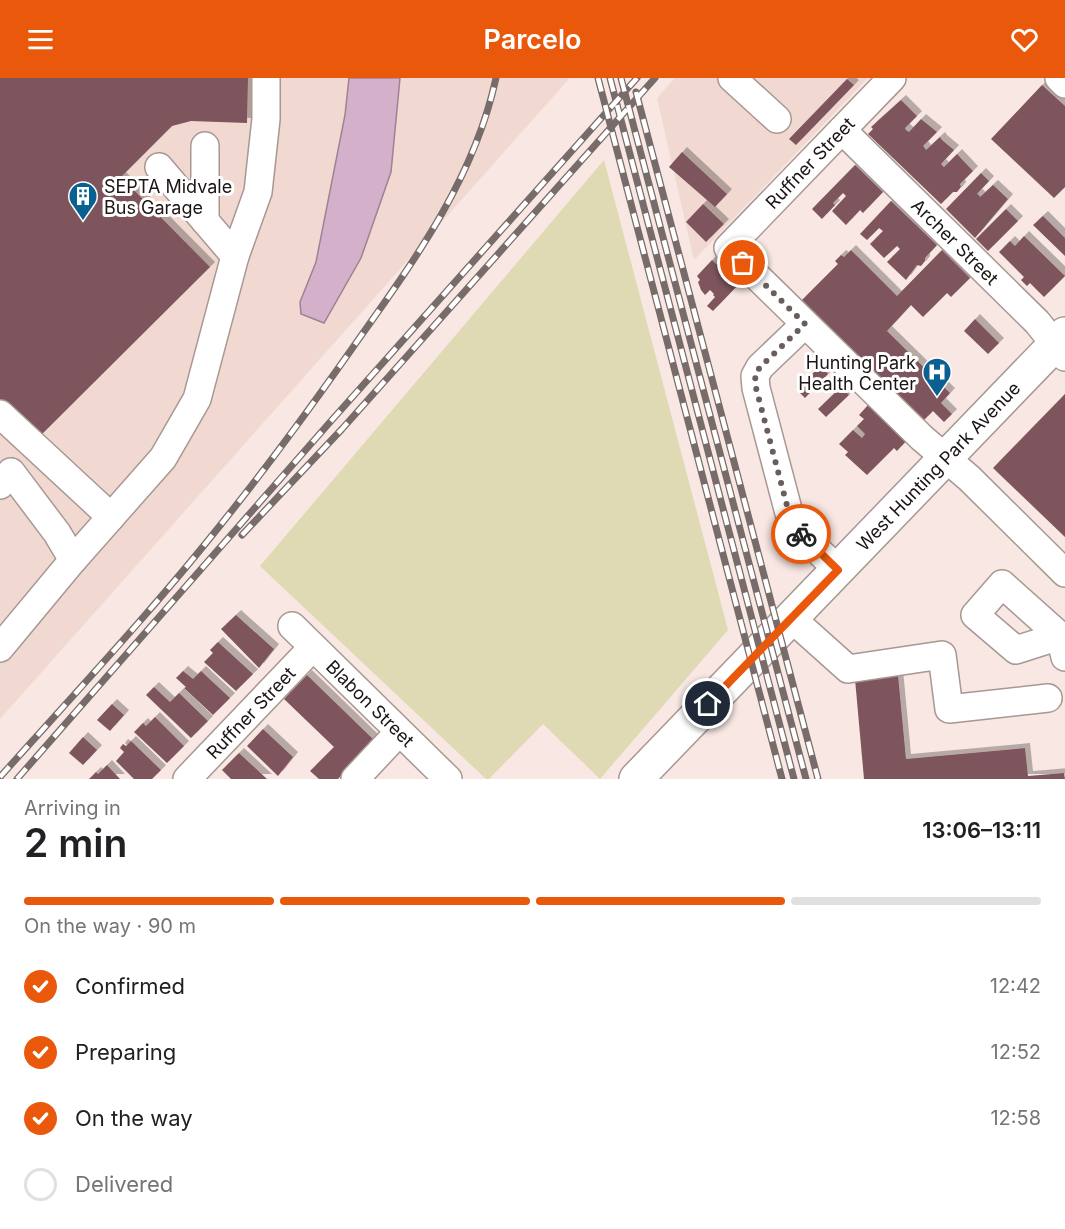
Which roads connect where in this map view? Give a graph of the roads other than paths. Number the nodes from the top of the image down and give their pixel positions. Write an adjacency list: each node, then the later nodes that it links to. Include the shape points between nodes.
1 (266, 78): 11 (street, via 258,192)
2 (732, 78): 6 (street)
3 (892, 78): 7 (street, Ruffner Street)
4 (1059, 78): 5 (street)
5 (1065, 84)
6 (777, 119)
7 (842, 130): 12 (street, Ruffner Street, via 728,248); 13 (street, Archer Street)
8 (206, 146): 10 (street)
9 (159, 166): 10 (street)
10 (205, 221): 11 (street)
11 (235, 256): 17 (street, via 197,399 163,458)
12 (805, 324): 15 (street); 19 (street, via 760,367 755,375 756,388 790,517 795,528)
13 (1062, 345): 15 (main road, West Hunting Park Avenue)
14 (0, 414): 17 (street)
15 (945, 458): 19 (main road, West Hunting Park Avenue); 20 (street)
16 (4, 473): 18 (street, via 57,533)
17 (111, 517): 18 (street)
18 (73, 560): 24 (street)
19 (838, 570): 21 (main road, West Hunting Park Avenue)
20 (1065, 573)
21 (791, 618): 25 (street, via 848,669 942,655 949,709); 30 (main road, West Hunting Park Avenue)
22 (292, 626): 23 (street, Blabon Street)
23 (313, 647): 26 (street, Blabon Street); 27 (street, Ruffner Street)
24 (0, 648)
25 (1048, 698)
26 (399, 732): 28 (street); 29 (street, Blabon Street)
27 (187, 779)
28 (355, 779)
29 (448, 779)
30 (636, 779)

